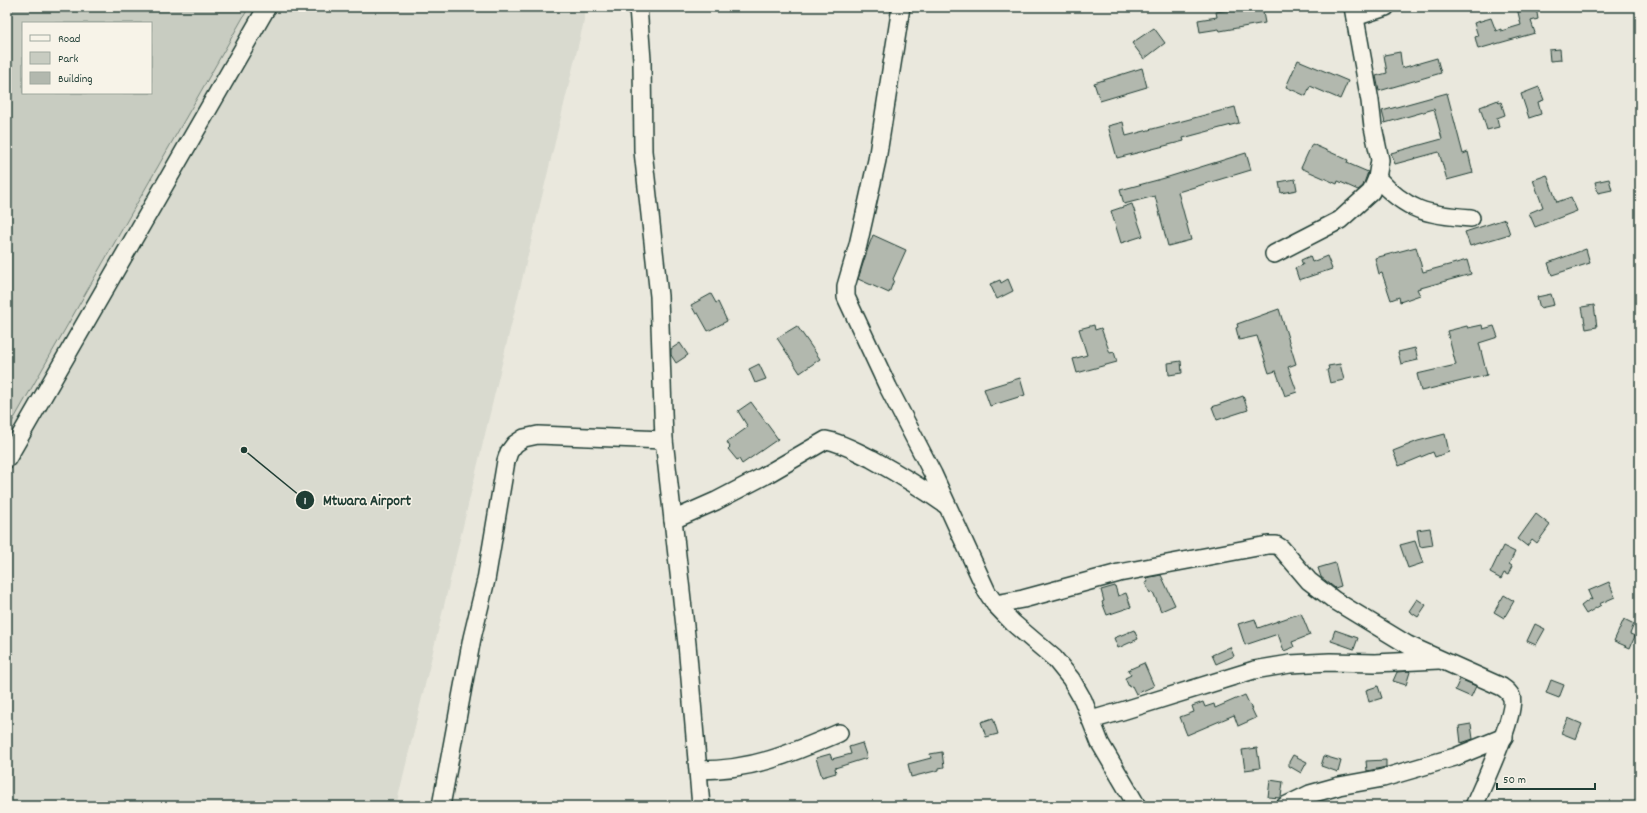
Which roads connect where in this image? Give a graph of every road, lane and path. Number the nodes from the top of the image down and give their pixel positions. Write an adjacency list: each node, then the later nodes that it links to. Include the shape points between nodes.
1 (266, 7): 10 (street)
2 (638, 7): 9 (street, via 642,60 643,152 659,296)
3 (901, 7): 11 (street, via 878,160 846,286 846,297)
4 (1386, 7): 5 (street)
5 (1354, 12): 6 (street, via 1380,160)
6 (1377, 178): 7 (street, via 1390,192 1413,208 1431,214); 8 (street, via 1371,192 1340,220)
7 (1471, 218)
8 (1274, 254)
9 (664, 440): 12 (street); 19 (street, via 538,435 524,438 509,452)
10 (7, 459)
11 (946, 505): 12 (street, via 888,468 846,446 826,440 764,476); 13 (street)
12 (673, 520): 18 (street)
13 (994, 604): 14 (street, via 1023,599 1119,573 1276,545 1309,581 1334,600 1408,645); 15 (street, via 1064,668 1083,700)
14 (1441, 660): 15 (street, via 1290,664 1254,670); 17 (street, via 1502,686 1511,696 1512,704)
15 (1091, 720): 21 (street, via 1100,743)
16 (838, 733): 18 (street, via 761,764 733,769)
17 (1504, 737): 22 (street, via 1455,757 1383,778 1317,792); 23 (street)
18 (699, 770): 20 (street)
19 (441, 806)
20 (701, 806)
21 (1137, 806)
22 (1285, 806)
23 (1474, 806)

